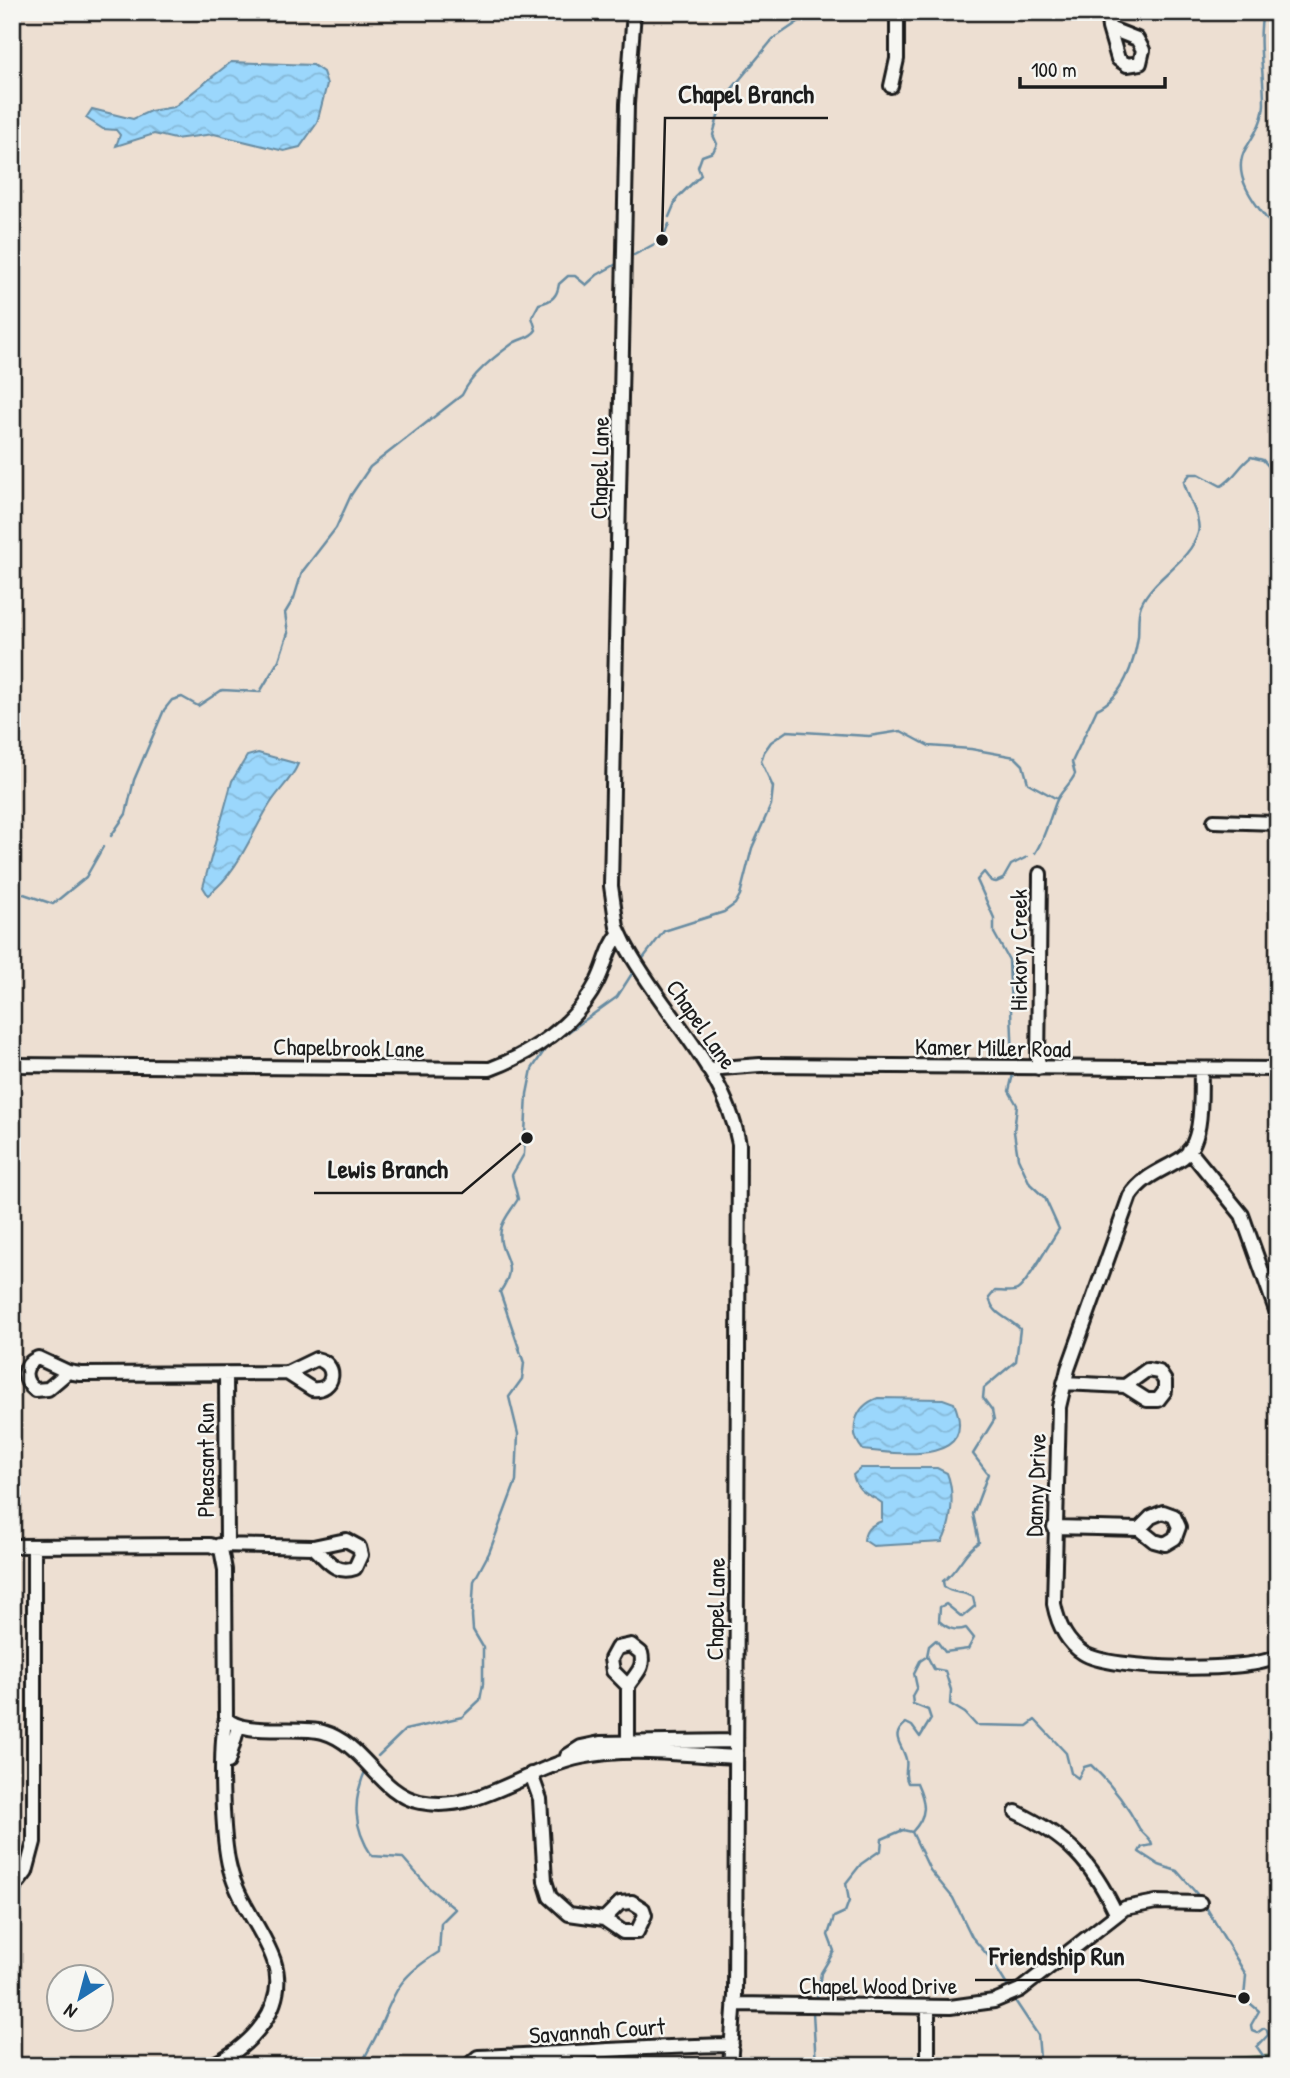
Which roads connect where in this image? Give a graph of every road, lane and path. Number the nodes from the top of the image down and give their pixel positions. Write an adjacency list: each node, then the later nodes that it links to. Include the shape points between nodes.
1 (634, 12): 9 (street, Chapel Lane, via 627,104 611,864 613,908)
2 (897, 12): 5 (street, via 897,59)
3 (1107, 12): 4 (street)
4 (1109, 28)
5 (891, 86)
6 (1214, 821): 7 (street)
7 (1278, 822)
8 (1040, 874): 11 (street, Hickory Creek)
9 (620, 933): 10 (street, Chapelbrook Lane, via 578,1012 530,1050 490,1069); 12 (street, Chapel Lane)
10 (12, 1065)
11 (1038, 1068): 12 (street, Kamer Miller Road, via 760,1065); 13 (street, Kamer Miller Road)
12 (708, 1069): 33 (street, Chapel Lane, via 730,1107 739,1144)
13 (1201, 1069): 14 (street, Kamer Miller Road); 15 (street, via 1198,1122)
14 (1278, 1069)
15 (1189, 1150): 16 (street, via 1242,1215); 20 (street, Danny Drive, via 1148,1175 1130,1196)
16 (1278, 1317)
17 (68, 1372): 19 (street)
18 (287, 1373): 19 (street)
19 (226, 1374): 25 (street, Pheasant Run)
20 (1064, 1383): 21 (street); 22 (street, Danny Drive, via 1056,1433)
21 (1125, 1387)
22 (1054, 1527): 23 (street); 29 (street, Danny Drive, via 1057,1617 1067,1638 1085,1655 1121,1664 1227,1667 1262,1664)
23 (1139, 1529)
24 (210, 1545): 25 (street); 27 (street); 31 (street, via 221,1549 225,1562)
25 (227, 1545): 28 (street)
26 (12, 1546): 27 (street)
27 (34, 1546): 39 (street, via 34,1842 26,1872)
28 (313, 1547)
29 (1278, 1656)
30 (628, 1686): 34 (street)
31 (226, 1718): 32 (street); 37 (street)
32 (238, 1727): 36 (street, via 299,1728 333,1736 362,1754 398,1793 429,1804 476,1798); 37 (street)
33 (735, 1741): 34 (street); 35 (street, Chapel Lane)
34 (628, 1748): 35 (street); 36 (street, via 560,1762)
35 (735, 1756): 43 (street, Chapel Lane)
36 (531, 1774): 42 (street, via 540,1799 543,1864 550,1896 569,1914)
37 (224, 1780): 48 (street, via 230,1868 243,1904 274,1961 277,1984 273,2006 261,2026)
38 (1016, 1812): 41 (street, via 1048,1827 1081,1855)
39 (12, 1890)
40 (1200, 1903): 41 (street, Chapel Wood Drive, via 1147,1903)
41 (1116, 1913): 44 (street, Chapel Wood Drive, via 1006,1997 970,2006)
42 (604, 1919)
43 (734, 2004): 44 (street, Chapel Wood Drive); 45 (street, Chapel Lane)
44 (928, 2008): 51 (street)
45 (732, 2045): 49 (street, Savannah Court, via 478,2057); 50 (street, Chapel Lane)
46 (66, 2066): 47 (street)
47 (76, 2066)
48 (210, 2066)
49 (468, 2066)
50 (730, 2066)
51 (928, 2066)

